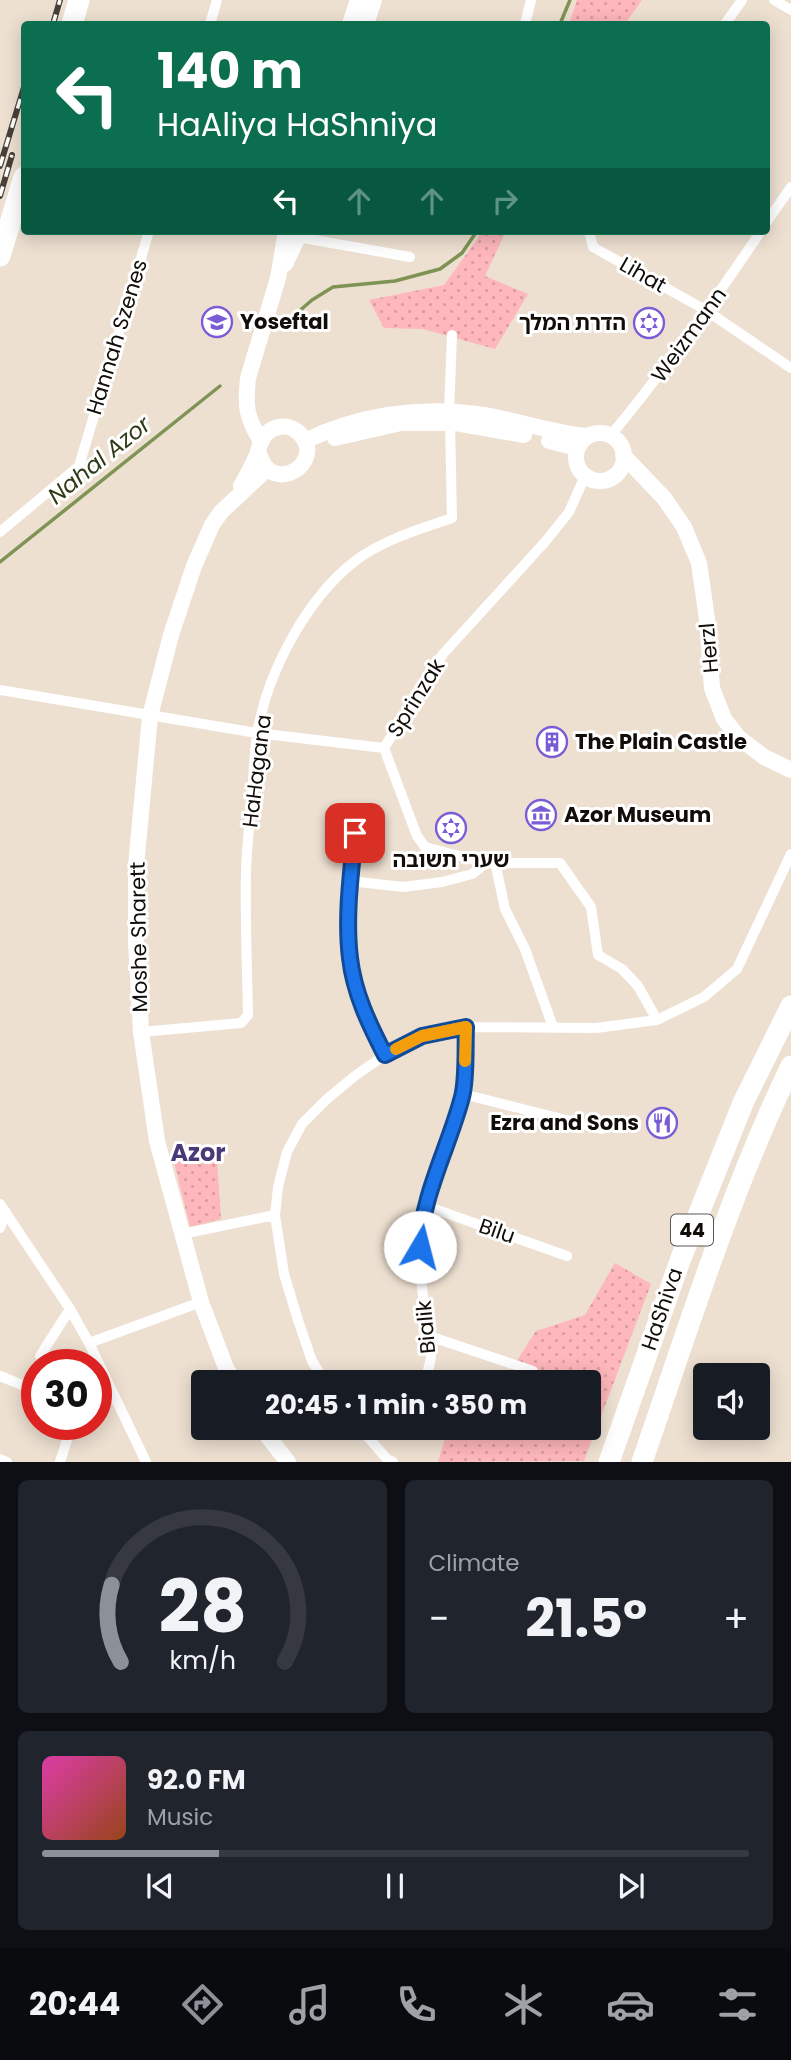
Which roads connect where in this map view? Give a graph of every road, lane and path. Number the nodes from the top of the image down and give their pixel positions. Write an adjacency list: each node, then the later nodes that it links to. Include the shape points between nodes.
1 (79, 0): 9 (highway)
2 (218, 0): 10 (street)
3 (358, 0): 11 (street)
4 (374, 0): 12 (street)
5 (531, 0): 13 (street)
6 (742, 0): 14 (street)
7 (774, 0): 8 (street)
8 (791, 10)
9 (73, 21)
10 (211, 21)
11 (351, 21)
12 (367, 21)
13 (526, 21)
14 (728, 21)
15 (21, 187): 23 (highway)
16 (789, 193): 17 (street)
17 (770, 218)
18 (148, 235): 37 (street, Hannah Szenes, via 79,466)
19 (292, 235): 30 (street, via 248,378 248,411)
20 (303, 235): 24 (street)
21 (590, 235): 25 (street, Lihat, via 593,247)
22 (758, 235): 25 (street, Weizmann)
23 (0, 256)
24 (410, 257)
25 (707, 311): 27 (street, Lihat); 29 (street, Weizmann)
26 (452, 335): 28 (street, HaHagana)
27 (791, 368)
28 (449, 418): 31 (street, via 478,414); 32 (street, via 401,423); 40 (street, HaHagana, via 452,518 379,547 330,584 284,653)
29 (611, 435): 31 (street, via 595,434); 33 (street, via 621,448)
30 (263, 442): 32 (street, via 283,426 300,433); 34 (street, via 261,460); 36 (street, Moshe Sharett)
31 (583, 442): 35 (street, via 576,463)
32 (306, 445): 34 (street, via 306,458 295,472 278,475)
33 (622, 463): 35 (street, via 608,480); 42 (street, Herzl, via 664,498 684,527 699,563 712,688 724,719 764,757)
34 (267, 469): 36 (street, Moshe Sharett)
35 (585, 476): 41 (street, Sprinzak, via 569,512 443,654)
36 (235, 498): 39 (street, Moshe Sharett, via 212,525 194,566)
37 (0, 532)
38 (0, 690): 39 (street, Sprinzak)
39 (150, 716): 40 (street, Sprinzak); 51 (street, Moshe Sharett, via 136,866)
40 (257, 733): 41 (street, Sprinzak); 51 (street, HaHagana, via 246,870 247,1015 241,1023)
41 (384, 748): 45 (street, via 425,847)
42 (791, 770)
43 (358, 809): 46 (street)
44 (791, 854): 48 (street, via 737,969 704,997)
45 (491, 862): 46 (street, via 471,874 442,882 403,887); 48 (street, via 560,863 591,906 598,955 622,969 638,986); 50 (street)
46 (350, 881): 52 (street, via 348,918 355,988)
47 (791, 1006): 84 (highway, HaShiva / 44, via 743,1103 691,1232)
48 (657, 1020): 50 (street, via 596,1028)
49 (466, 1027): 50 (street); 52 (street, via 422,1036); 54 (street, Bialik)
50 (553, 1027)
51 (141, 1032): 60 (street, Moshe Sharett, via 157,1141)
52 (385, 1055): 58 (street, via 302,1124 287,1152)
53 (791, 1066): 85 (highway, HaShiva / 44, via 712,1260)
54 (463, 1094): 55 (street); 56 (street, Bialik)
55 (603, 1129)
56 (426, 1206): 61 (street, Bilu); 64 (street, Bialik, via 419,1264)
57 (3, 1208): 59 (street); 63 (street)
58 (275, 1215): 60 (street); 69 (street, via 285,1274)
59 (0, 1228)
60 (182, 1234): 62 (street, Moshe Sharett)
61 (567, 1256)
62 (201, 1302): 65 (street); 68 (street, Moshe Sharett)
63 (70, 1309): 65 (street); 66 (street)
64 (429, 1336): 70 (street, Bialik); 71 (street)
65 (89, 1342): 67 (street)
66 (44, 1349)
67 (92, 1349)
68 (227, 1370)
69 (318, 1370)
70 (428, 1370)
71 (530, 1370)
72 (0, 1376): 73 (street)
73 (21, 1385)
74 (112, 1390): 81 (street)
75 (67, 1440): 80 (street)
76 (271, 1440): 82 (street)
77 (374, 1440): 83 (street)
78 (0, 1459): 79 (street)
79 (7, 1461)
80 (60, 1461)
81 (146, 1461)
82 (288, 1461)
83 (388, 1461)
84 (609, 1461)
85 (642, 1461)

